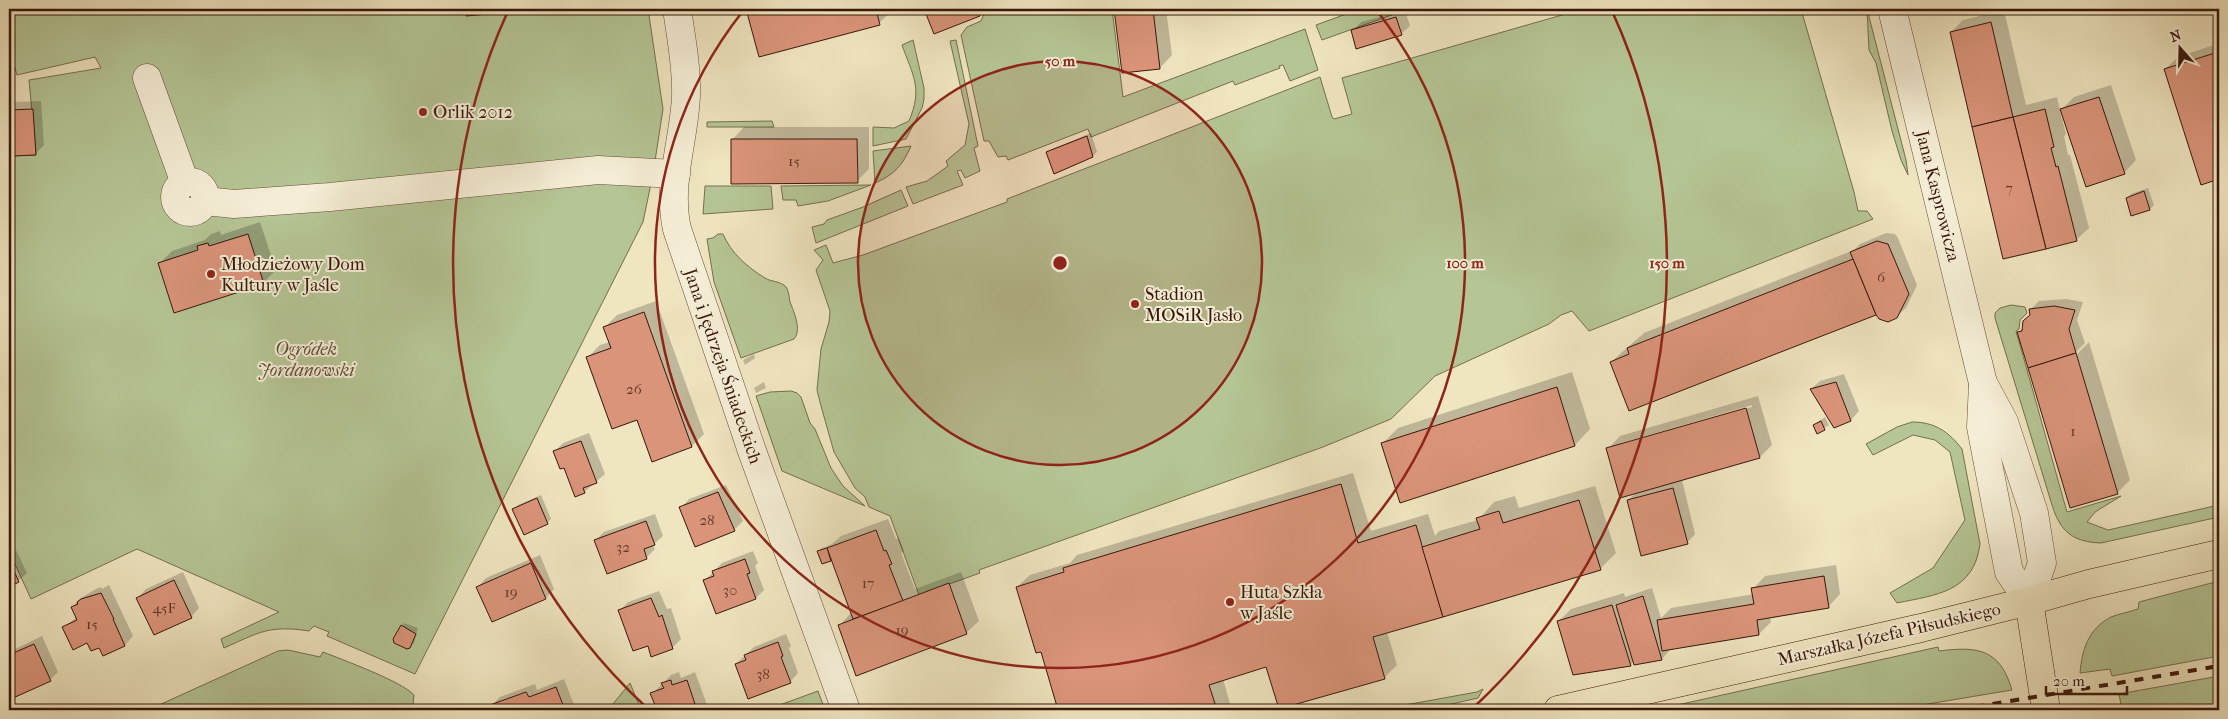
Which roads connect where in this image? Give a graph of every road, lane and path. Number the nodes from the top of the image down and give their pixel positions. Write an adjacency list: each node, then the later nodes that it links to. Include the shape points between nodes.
1 (677, 9): 4 (street, Jana i Jędrzeja Śniadeckich, via 686,96)
2 (1892, 9): 5 (street, Jana Kasprowicza)
3 (146, 78): 4 (street, via 185,183 175,195 177,206 186,212 196,212 205,201 234,204 330,197 598,170)
4 (676, 174): 8 (street, Jana i Jędrzeja Śniadeckich, via 673,209 683,249)
5 (1983, 383): 7 (street, Jana Kasprowicza, via 1981,427 2009,572); 7 (street, Jana Kasprowicza, via 2004,422 2034,513 2042,563)
6 (2219, 554): 7 (main road, Marszałka Józefa Piłsudskiego)
7 (2029, 601): 9 (main road, Marszałka Józefa Piłsudskiego); 10 (main road, Jana Kasprowicza)
8 (846, 710)
9 (1558, 710)
10 (2046, 710)

